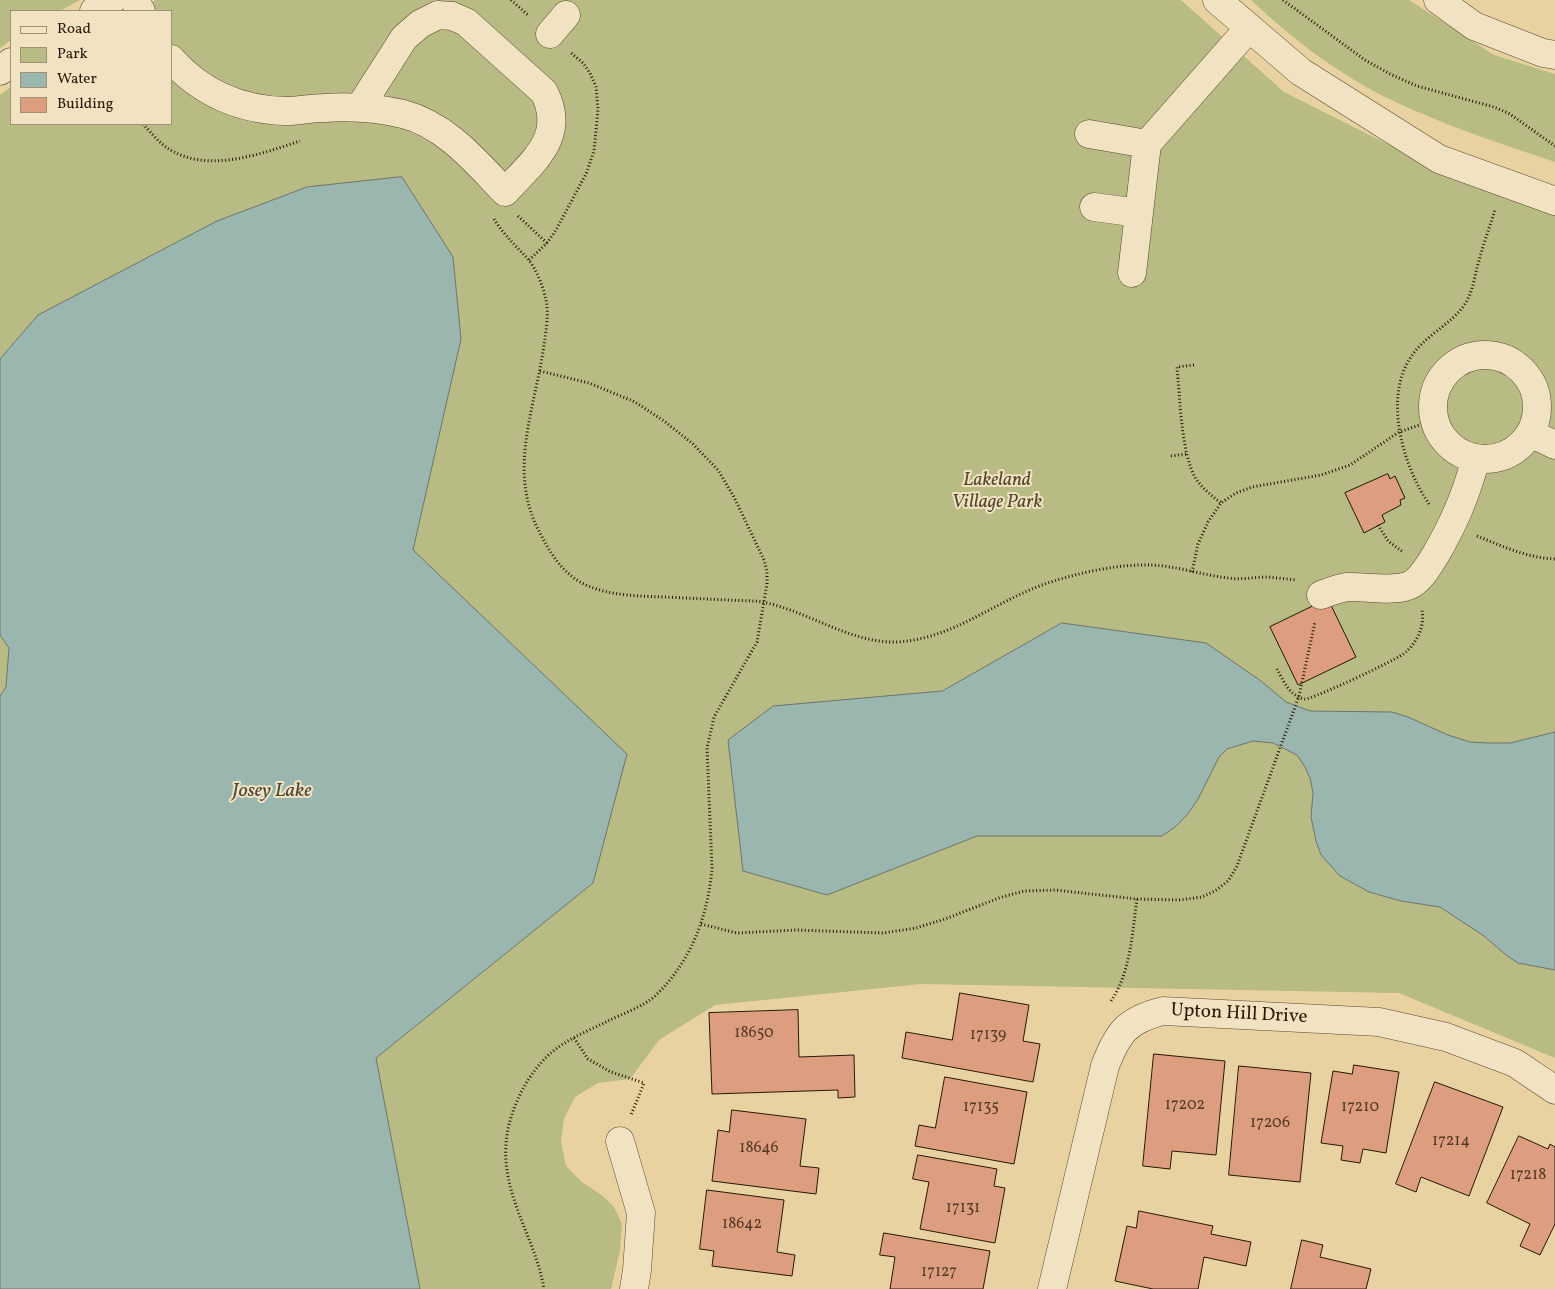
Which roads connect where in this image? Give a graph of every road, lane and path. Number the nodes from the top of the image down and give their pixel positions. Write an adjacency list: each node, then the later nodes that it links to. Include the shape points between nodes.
1 (112, 0): 5 (street)
2 (1217, 0): 6 (street)
3 (1283, 0): 14 (path, via 1365,60 1390,74 1417,86 1494,107 1510,114)
4 (1438, 0): 7 (street, via 1474,26)
5 (96, 10)
6 (1250, 28): 13 (street); 15 (street, via 1301,72 1439,159)
7 (1555, 55)
8 (172, 60): 9 (street, via 206,90 252,107 286,111)
9 (360, 107): 17 (street, via 405,114 434,127 460,146); 17 (street, via 404,38 420,24 438,15 466,22 544,92 550,103 551,134)
10 (145, 125): 12 (path, via 162,144 193,159 212,161 237,159)
11 (1089, 134): 13 (street)
12 (306, 139)
13 (1147, 144): 19 (street)
14 (1555, 146)
15 (1505, 183): 16 (street); 25 (path, via 1467,301 1457,315 1411,357 1402,376 1397,412)
16 (1555, 201)
17 (498, 203): 20 (path, via 511,209); 23 (path, via 500,229 529,260 540,280 546,301 547,325)
18 (1094, 206): 19 (street)
19 (1139, 213): 21 (street)
20 (547, 243)
21 (1132, 273)
22 (1194, 365): 28 (path, via 1177,367)
23 (540, 370): 38 (path, via 589,383 636,402 693,444 718,470 764,560 767,571); 38 (path, via 526,430 523,478 539,533 555,560 568,574 608,593)
24 (1434, 420): 25 (path); 26 (street, via 1432,402 1446,371 1460,360 1492,355 1508,360 1522,370 1532,384 1536,417); 30 (street, via 1441,436 1453,449 1469,458)
25 (1399, 432): 31 (path, via 1350,465 1322,475 1252,487); 33 (path, via 1421,492 1434,510)
26 (1530, 433): 27 (street); 30 (street, via 1519,447 1504,456 1486,460)
27 (1555, 445)
28 (1186, 454): 29 (path); 31 (path, via 1202,487)
29 (1171, 456)
30 (1476, 458): 33 (street, via 1469,486)
31 (1221, 503): 35 (path, via 1198,544)
32 (1378, 525): 36 (path)
33 (1452, 526): 34 (path, via 1518,552); 36 (street)
34 (1555, 559)
35 (1192, 572): 37 (path, via 1229,579 1313,578); 38 (path, via 1150,565 1068,578 1040,586 946,632 896,642 857,636)
36 (1419, 577): 37 (street, via 1386,590 1344,587); 40 (path, via 1421,628 1416,641 1405,653 1312,698)
37 (1321, 595): 40 (path)
38 (764, 602): 42 (path, via 757,642 714,717 709,732 712,868)
39 (1277, 669): 40 (path, via 1287,687)
40 (1299, 696): 41 (path, via 1237,866 1228,881 1202,897)
41 (1137, 899): 42 (path, via 1055,890 1024,891 916,928 883,933 796,930 737,933); 43 (path, via 1124,974)
42 (701, 924): 44 (path, via 694,943 654,997)
43 (1106, 1008)
44 (574, 1038): 45 (path, via 588,1060); 48 (path, via 552,1052 534,1071 508,1124 506,1172 542,1274)
45 (644, 1083)
46 (1555, 1090): 50 (street, Upton Hill Drive, via 1515,1063 1446,1037 1379,1022 1163,1011 1144,1016 1128,1026 1114,1041 1105,1066)
47 (620, 1141): 49 (street, via 641,1213)
48 (544, 1289)
49 (634, 1289)
50 (1052, 1289)

